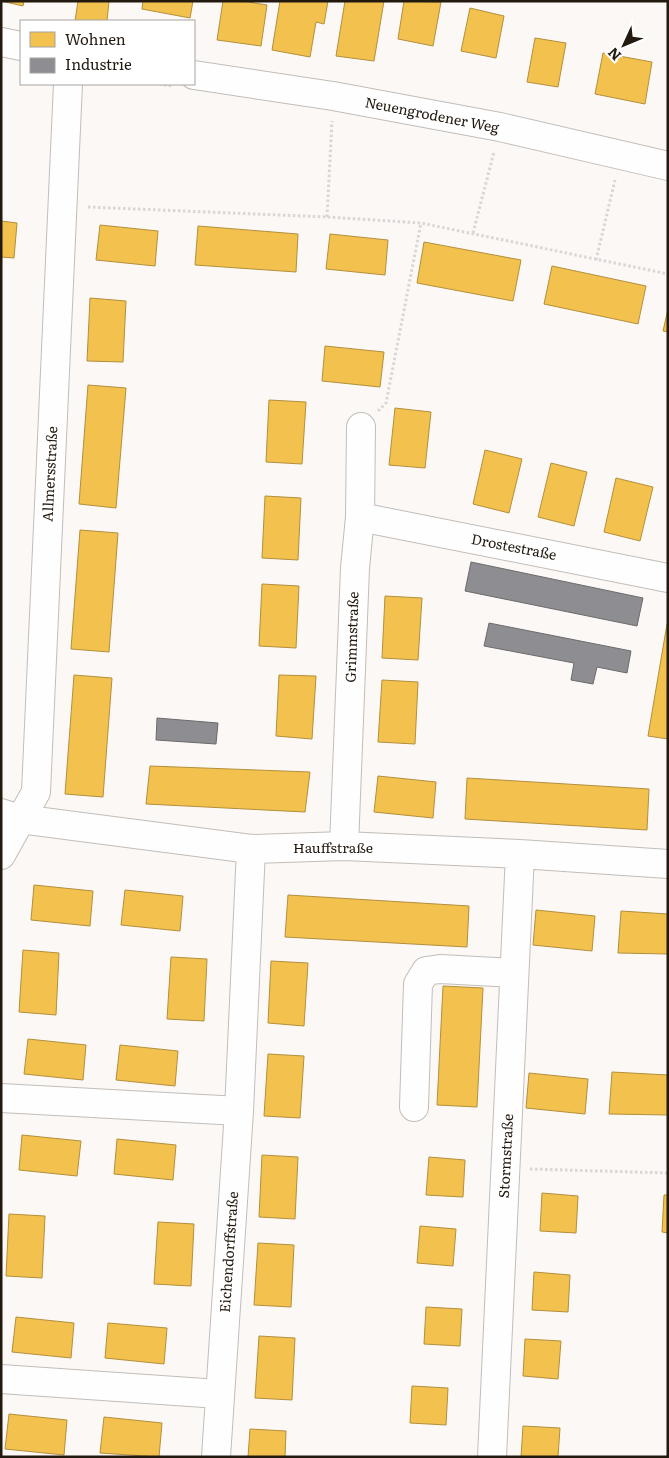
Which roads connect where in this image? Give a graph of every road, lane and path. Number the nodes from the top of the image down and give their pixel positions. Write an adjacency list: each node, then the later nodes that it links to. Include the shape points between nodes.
1 (1, 42): 2 (street)
2 (20, 46)
3 (195, 75): 5 (street, Neuengrodener Weg)
4 (68, 85): 9 (street, Allmersstraße)
5 (333, 96): 6 (street, Neuengrodener Weg); 10 (path)
6 (500, 128): 7 (street, Neuengrodener Weg); 12 (path)
7 (621, 156): 8 (street, Neuengrodener Weg); 13 (path)
8 (668, 166)
9 (62, 206): 10 (path); 18 (street, Allmersstraße, via 36,792)
10 (327, 218): 11 (path)
11 (421, 224): 12 (path); 15 (path, via 386,404)
12 (473, 233): 13 (path)
13 (596, 260): 14 (path)
14 (668, 274)
15 (361, 428): 16 (street, Grimmstraße)
16 (360, 517): 17 (street, Drostestraße); 19 (street, Grimmstraße)
17 (668, 578)
18 (11, 816): 20 (street, Hauffstraße); 22 (street, Allmersstraße)
19 (344, 846): 20 (street, Hauffstraße); 21 (street, Hauffstraße)
20 (251, 849): 27 (street, Eichendorffstraße)
21 (520, 854): 23 (street, Hauffstraße); 24 (street, Stormstraße)
22 (1, 855)
23 (668, 864)
24 (514, 974): 26 (street, via 440,969 426,972 418,984); 28 (street, Stormstraße)
25 (1, 1098): 27 (street)
26 (414, 1106)
27 (239, 1111): 31 (street, Eichendorffstraße)
28 (505, 1169): 29 (path); 33 (street, Stormstraße)
29 (668, 1173)
30 (1, 1379): 31 (street)
31 (219, 1394): 32 (street, Eichendorffstraße)
32 (216, 1457)
33 (492, 1457)

